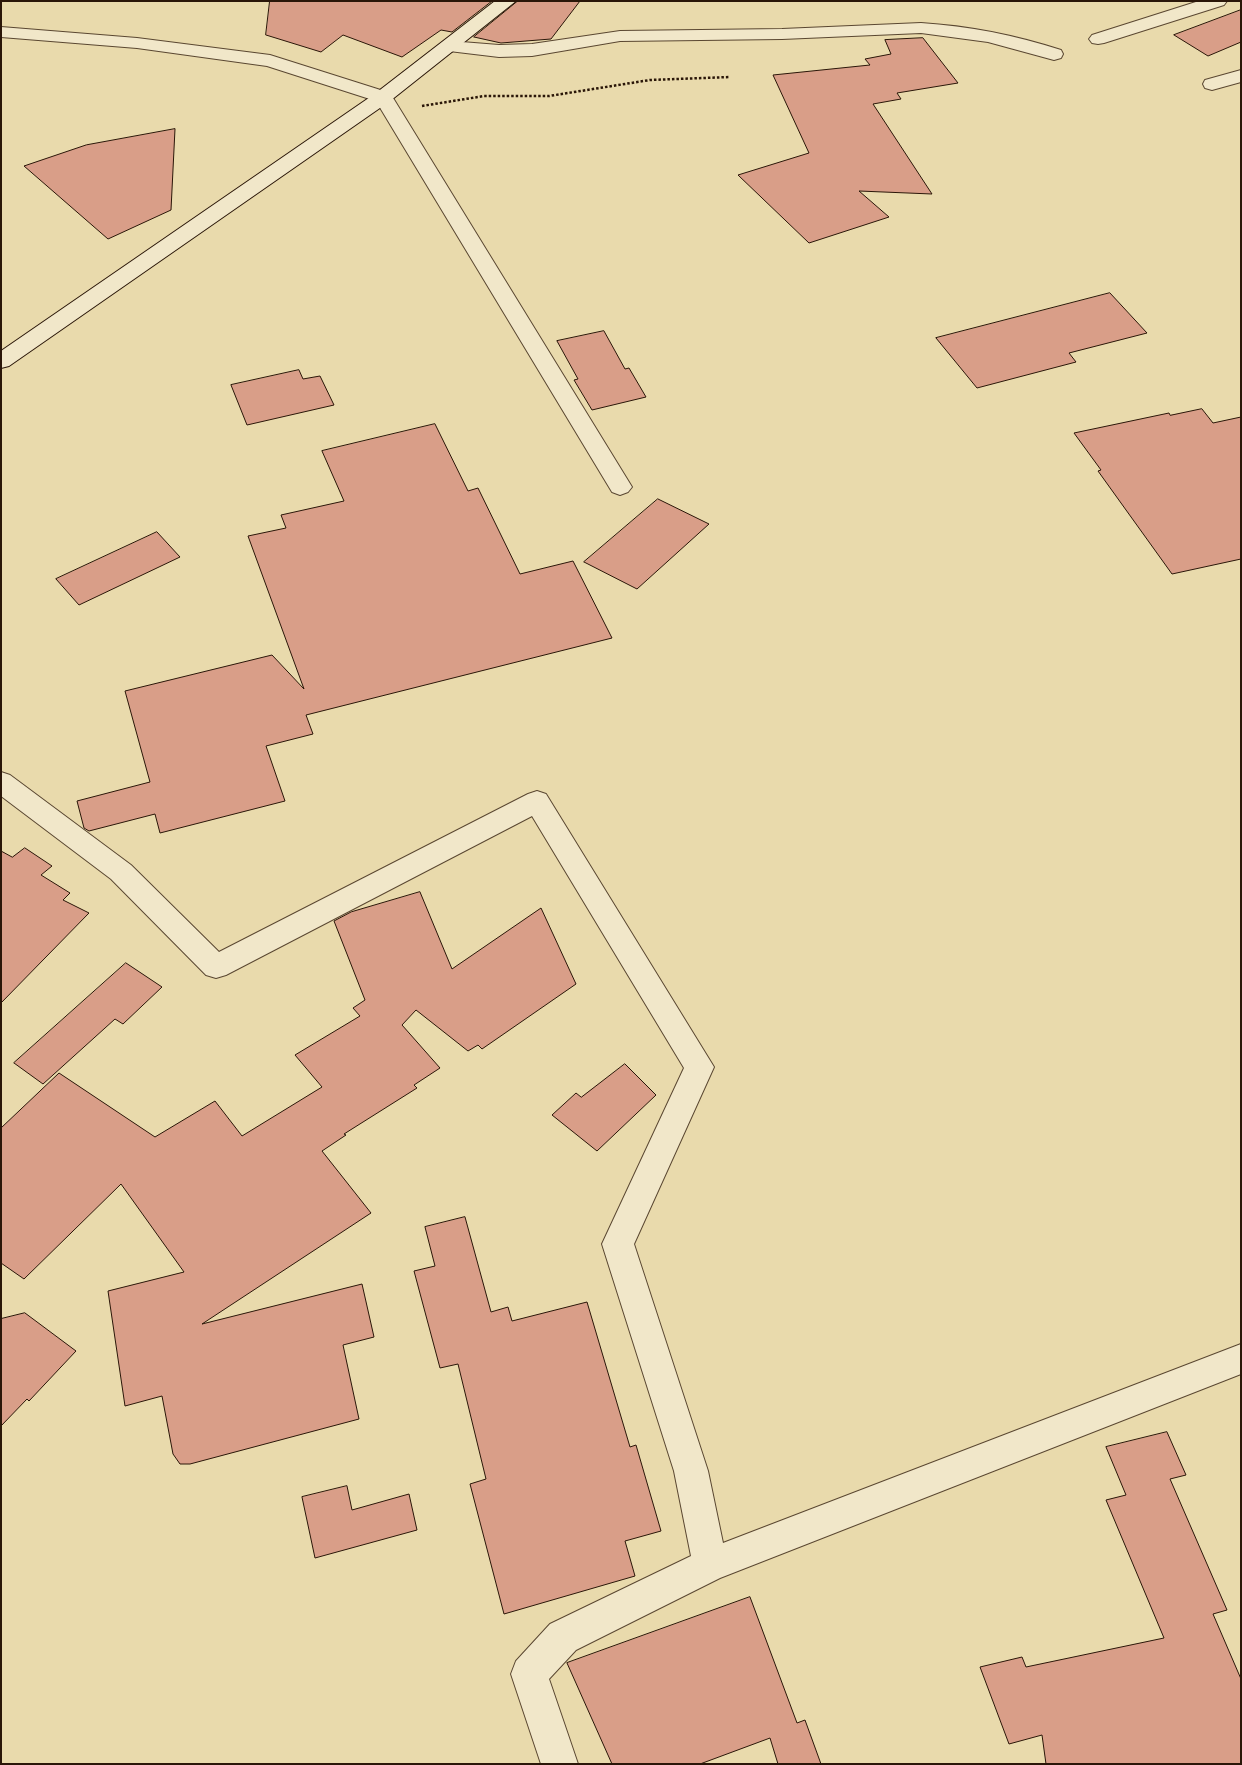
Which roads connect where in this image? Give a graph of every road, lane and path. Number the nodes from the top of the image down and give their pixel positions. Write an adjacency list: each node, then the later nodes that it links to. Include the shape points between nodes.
1 (507, 1): 5 (street)
2 (1218, 1): 4 (street)
3 (1, 32): 10 (street, via 137,43 270,61)
4 (1098, 39)
5 (449, 46): 6 (street, via 499,51 532,50 620,36 921,28 994,38); 10 (street)
6 (1054, 54)
7 (1241, 76): 9 (street)
8 (730, 77): 10 (path, via 650,80 549,96 484,96)
9 (1212, 84)
10 (388, 105): 11 (street); 12 (street)
11 (1, 361)
12 (620, 487)
13 (1, 782): 15 (street, via 121,872 216,968 537,801 699,1066 618,1244 691,1470)
14 (1241, 1359): 15 (street)
15 (710, 1565): 16 (street, via 563,1637 529,1674)
16 (560, 1764)

